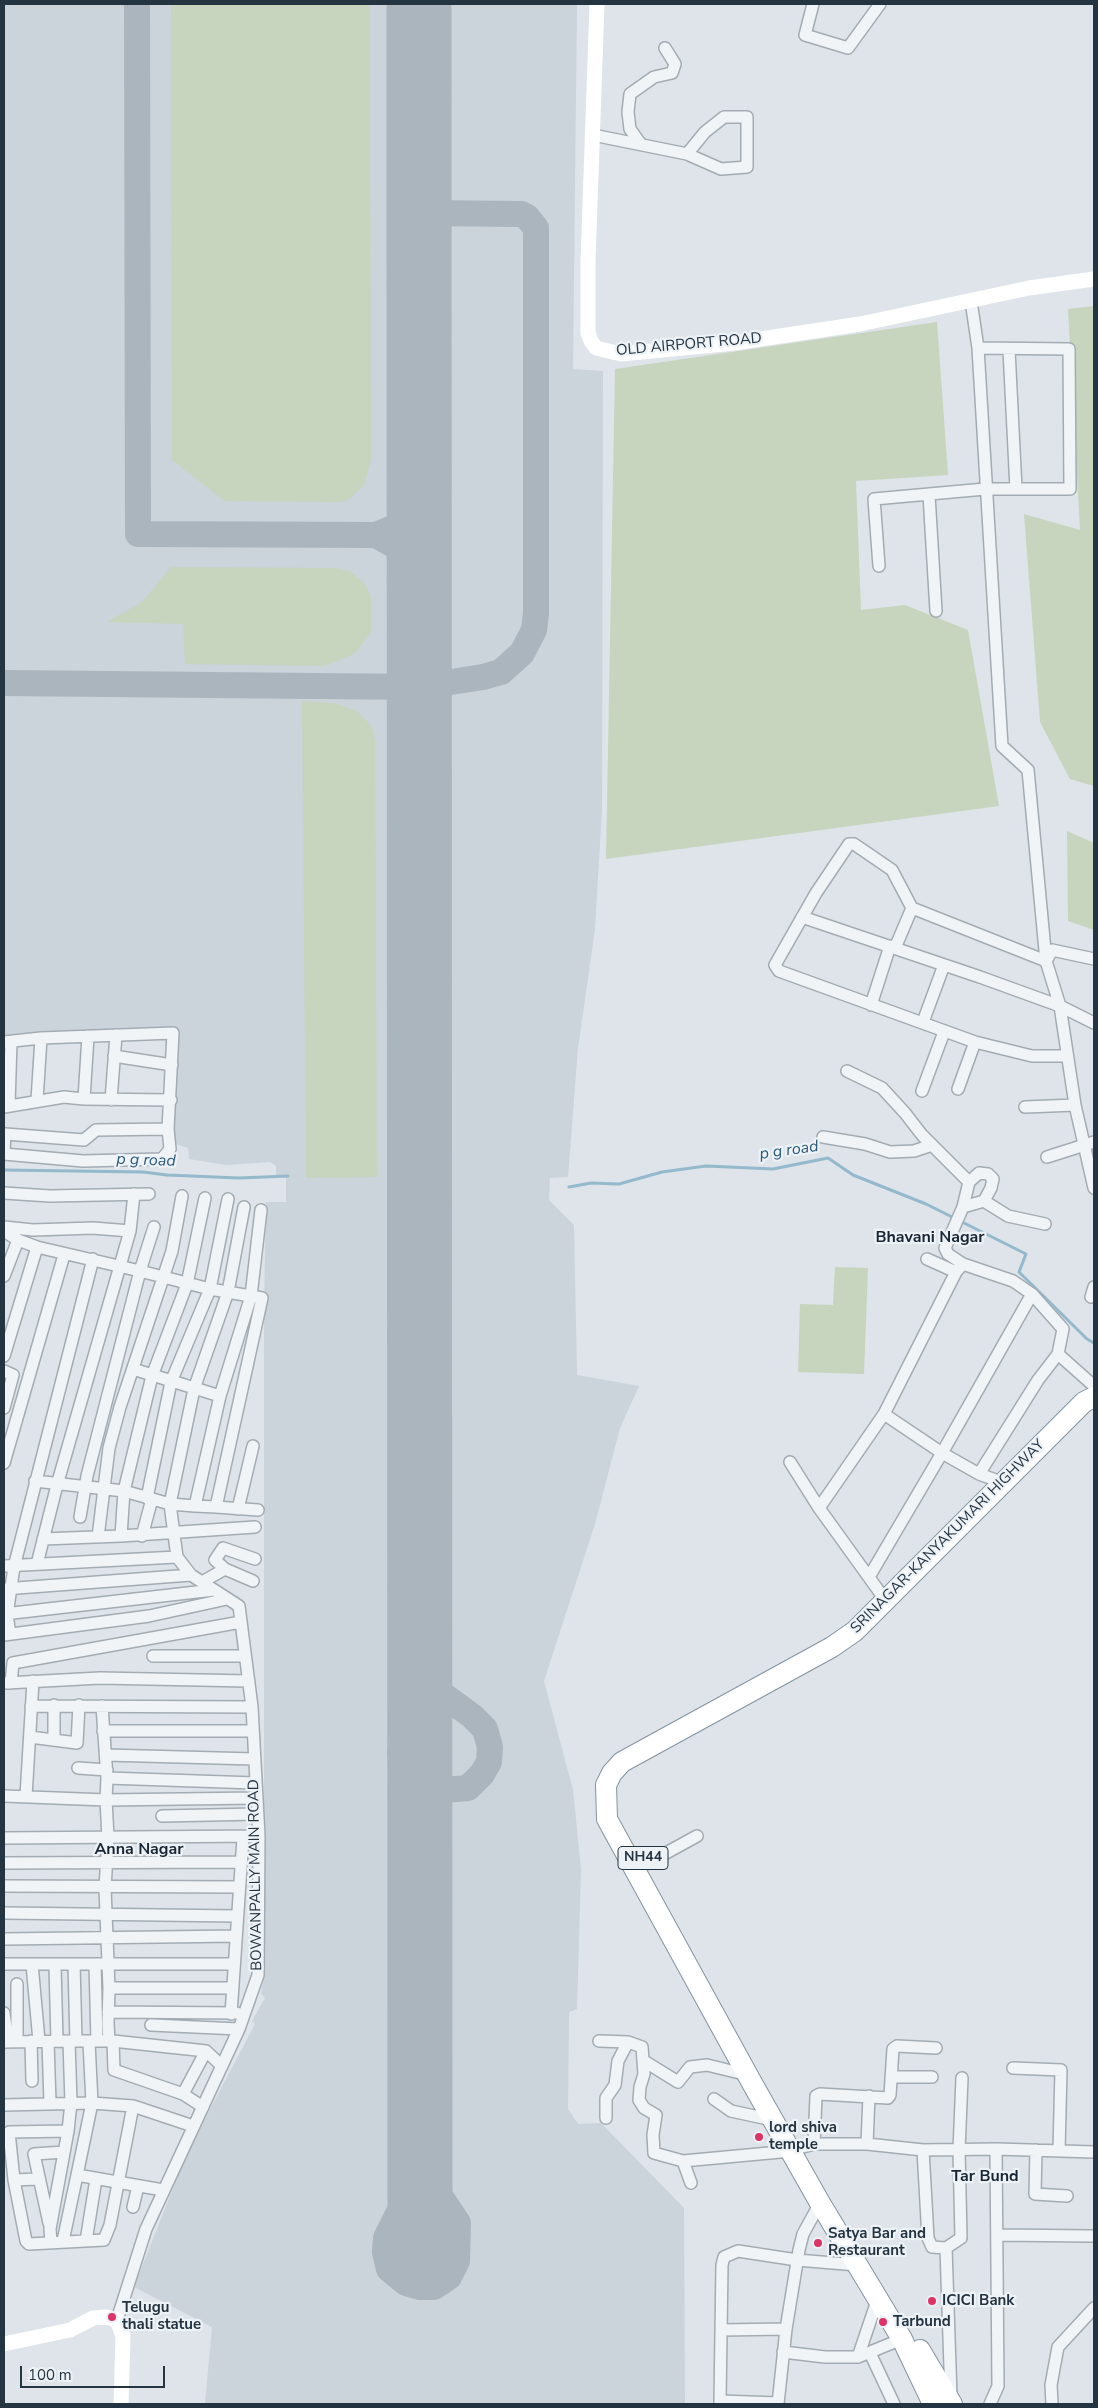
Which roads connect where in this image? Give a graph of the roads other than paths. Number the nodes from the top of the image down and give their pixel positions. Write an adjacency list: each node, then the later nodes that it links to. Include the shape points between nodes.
1 (597, 4): 5 (main road, OLD AIRPORT ROAD)
2 (812, 4): 3 (street, via 805,35 848,48)
3 (880, 4)
4 (665, 48): 6 (street, via 675,64 672,73 654,78 630,94 630,129)
5 (593, 135): 6 (street); 9 (main road, OLD AIRPORT ROAD, via 588,333 596,348 621,354 734,344 860,324)
6 (640, 143): 7 (street)
7 (687, 154): 7 (street, via 722,169 746,167 747,117 724,117 705,132)
8 (1094, 279): 9 (main road, OLD AIRPORT ROAD, via 1029,288)
9 (971, 301): 10 (street)
10 (978, 348): 11 (street); 12 (street)
11 (1009, 350): 13 (street); 13 (street, via 1069,350 1070,489)
12 (985, 489): 13 (street); 14 (street); 21 (street, via 1002,746 1028,770)
13 (1016, 490)
14 (928, 495): 15 (street, via 874,499); 16 (street)
15 (880, 566)
16 (936, 611)
17 (912, 908): 18 (street, via 892,870 854,844 849,844); 19 (street); 21 (street)
18 (802, 917): 19 (street); 23 (street, via 775,965 779,971)
19 (892, 947): 22 (street); 23 (street)
20 (1094, 959): 21 (street, via 1052,950)
21 (1046, 961): 24 (street)
22 (944, 966): 24 (street); 25 (street)
23 (871, 1005): 25 (street)
24 (1060, 1006): 26 (street); 34 (street)
25 (923, 1022): 27 (street)
26 (1094, 1023)
27 (944, 1032): 32 (street); 38 (street)
28 (116, 1035): 29 (street); 33 (street); 35 (street, via 173,1033)
29 (88, 1036): 30 (street); 39 (street)
30 (41, 1038): 31 (street); 40 (street)
31 (7, 1042): 44 (street)
32 (976, 1042): 34 (street, via 1032,1056); 37 (street)
33 (114, 1056): 35 (street); 41 (street)
34 (1067, 1056): 43 (street)
35 (172, 1065): 42 (street)
36 (847, 1071): 49 (street, via 882,1088)
37 (958, 1089)
38 (922, 1091)
39 (84, 1099): 40 (street); 41 (street)
40 (37, 1100): 44 (street)
41 (111, 1100): 42 (street)
42 (171, 1100): 46 (street)
43 (1075, 1105): 45 (street); 48 (street)
44 (7, 1106)
45 (1025, 1108)
46 (168, 1129): 50 (street, via 96,1130 84,1140 5,1134); 50 (street, via 170,1149 162,1159 83,1161)
47 (823, 1137): 49 (street, via 890,1152 914,1151)
48 (1090, 1144): 51 (street); 53 (street)
49 (932, 1145): 52 (street)
50 (4, 1153)
51 (1047, 1158)
52 (970, 1182): 60 (street, via 979,1173 988,1174 993,1179); 62 (street)
53 (1094, 1188)
54 (4, 1193): 55 (street, via 50,1196)
55 (134, 1194): 56 (street); 67 (street)
56 (149, 1194)
57 (182, 1196): 77 (street)
58 (205, 1198): 78 (street)
59 (228, 1199): 79 (street)
60 (984, 1202): 62 (street); 64 (street, via 1008,1216)
61 (244, 1207): 80 (street)
62 (963, 1207): 74 (street, via 945,1248)
63 (261, 1210): 82 (street)
64 (1046, 1224)
65 (154, 1227): 75 (street)
66 (4, 1229): 67 (street); 68 (street)
67 (130, 1231): 73 (street)
68 (18, 1240): 69 (street); 76 (street)
69 (37, 1247): 70 (street); 84 (street)
70 (64, 1255): 71 (street); 99 (street)
71 (92, 1259): 73 (street); 101 (street)
72 (927, 1260): 74 (street)
73 (120, 1266): 75 (street); 103 (street)
74 (960, 1268): 81 (street, via 1013,1281); 95 (street)
75 (140, 1270): 77 (street); 104 (street)
76 (4, 1276)
77 (165, 1276): 78 (street); 85 (street)
78 (187, 1284): 79 (street); 87 (street)
79 (210, 1289): 80 (street); 88 (street)
80 (228, 1292): 82 (street); 90 (street)
81 (1032, 1294): 83 (street, via 1063,1330); 97 (street)
82 (251, 1296): 91 (street); 110 (street, via 262,1298)
83 (1058, 1354): 89 (street); 100 (street)
84 (4, 1356)
85 (133, 1369): 87 (street); 105 (street, via 109,1448)
86 (4, 1371): 93 (street, via 14,1375)
87 (152, 1376): 88 (street); 106 (street)
88 (171, 1382): 90 (street); 107 (street, via 147,1498)
89 (1094, 1386)
90 (194, 1389): 91 (street); 108 (street)
91 (220, 1396): 109 (street)
92 (1094, 1397): 102 (highway, SRINAGAR-KANYAKUMARI HIGHWAY / NH44, via 1084,1402)
93 (4, 1408)
94 (1094, 1410): 171 (highway, SRINAGAR-KANYAKUMARI HIGHWAY / NH44, via 862,1640 629,1770 618,1788 620,1814)
95 (884, 1414): 97 (street); 111 (street)
96 (253, 1446): 112 (street)
97 (942, 1453): 100 (street); 127 (street)
98 (790, 1462): 111 (street)
99 (4, 1463)
100 (979, 1474): 102 (street)
101 (35, 1481): 103 (street); 124 (street)
102 (1004, 1483): 133 (highway, SRINAGAR-KANYAKUMARI HIGHWAY / NH44)
103 (57, 1484): 104 (street); 120 (street)
104 (85, 1488): 105 (street); 114 (street)
105 (104, 1490): 106 (street); 119 (street)
106 (124, 1491): 107 (street); 117 (street)
107 (152, 1499): 108 (street); 118 (street)
108 (170, 1504): 109 (street); 116 (street)
109 (195, 1506): 110 (street)
110 (216, 1507): 112 (street)
111 (819, 1508): 127 (street)
112 (238, 1509): 113 (street)
113 (258, 1510)
114 (80, 1516)
115 (254, 1527): 116 (street)
116 (173, 1534): 118 (street); 121 (street)
117 (121, 1536): 118 (street); 119 (street)
118 (142, 1536)
119 (98, 1537): 120 (street)
120 (42, 1539): 123 (street)
121 (176, 1556): 123 (street); 126 (street)
122 (255, 1559): 125 (street, via 223,1548 215,1560)
123 (38, 1564): 124 (street)
124 (9, 1566): 130 (street)
125 (225, 1569): 128 (street); 129 (street)
126 (191, 1575): 128 (street); 130 (street)
127 (868, 1577): 133 (street)
128 (202, 1582): 131 (street)
129 (253, 1582)
130 (7, 1589): 134 (street)
131 (214, 1590): 132 (street); 134 (street)
132 (227, 1598): 135 (street, BOWANPALLY MAIN ROAD, via 239,1606); 136 (street, via 149,1616)
133 (886, 1600): 209 (highway, SRINAGAR-KANYAKUMARI HIGHWAY / NH44, via 855,1631 832,1647 622,1762 606,1785 607,1819)
134 (6, 1614): 136 (street)
135 (241, 1622): 138 (street, BOWANPALLY MAIN ROAD); 139 (street)
136 (7, 1634)
137 (153, 1656): 138 (street)
138 (245, 1656): 140 (street, BOWANPALLY MAIN ROAD)
139 (8, 1662): 142 (street)
140 (249, 1680): 141 (street, via 100,1678); 147 (street, BOWANPALLY MAIN ROAD)
141 (33, 1681): 142 (street); 144 (street)
142 (8, 1683)
143 (54, 1705): 144 (street); 145 (street); 151 (street)
144 (32, 1706): 150 (street)
145 (79, 1706): 146 (street); 151 (street, via 77,1742)
146 (102, 1706): 147 (street); 148 (street)
147 (252, 1707): 149 (street, BOWANPALLY MAIN ROAD)
148 (103, 1730): 149 (street); 152 (street)
149 (253, 1732): 153 (street, BOWANPALLY MAIN ROAD)
150 (30, 1737): 151 (street); 158 (street)
151 (54, 1739)
152 (106, 1755): 153 (street); 155 (street)
153 (254, 1759): 156 (street, BOWANPALLY MAIN ROAD)
154 (78, 1768): 155 (street)
155 (107, 1774): 156 (street); 160 (street)
156 (255, 1783): 159 (street, BOWANPALLY MAIN ROAD)
157 (4, 1796): 158 (street)
158 (26, 1796): 160 (street)
159 (256, 1798): 160 (street); 161 (street, BOWANPALLY MAIN ROAD)
160 (106, 1800): 166 (street)
161 (257, 1814): 162 (street); 163 (street, BOWANPALLY MAIN ROAD)
162 (162, 1816)
163 (259, 1836): 167 (street); 193 (street, BOWANPALLY MAIN ROAD, via 258,1976)
164 (697, 1836): 171 (street)
165 (4, 1838): 166 (street)
166 (108, 1838): 167 (street); 170 (street)
167 (243, 1838): 168 (street)
168 (240, 1862): 170 (street); 173 (street)
169 (4, 1863): 170 (street)
170 (105, 1863): 174 (street)
171 (646, 1864): 228 (highway, SRINAGAR-KANYAKUMARI HIGHWAY / NH44)
172 (4, 1886): 174 (street)
173 (238, 1887): 174 (street); 177 (street)
174 (105, 1888): 176 (street)
175 (4, 1913): 176 (street)
176 (106, 1914): 177 (street); 180 (street)
177 (237, 1916): 178 (street)
178 (236, 1936): 180 (street); 186 (street)
179 (4, 1939): 180 (street)
180 (109, 1939): 185 (street)
181 (4, 1964): 182 (street)
182 (32, 1964): 187 (street); 197 (street)
183 (74, 1964): 184 (street); 187 (street); 198 (street, via 76,2041)
184 (95, 1964): 185 (street); 199 (street)
185 (109, 1964): 186 (street); 189 (street)
186 (234, 1964): 190 (street)
187 (54, 1966): 197 (street, via 57,2040)
188 (17, 1984): 202 (street)
189 (109, 1988): 190 (street); 191 (street)
190 (232, 1988): 194 (street)
191 (108, 2012): 194 (street); 200 (street, via 109,2041)
192 (4, 2013): 202 (street)
193 (246, 2013): 194 (street); 196 (street, BOWANPALLY MAIN ROAD)
194 (231, 2014)
195 (151, 2025): 196 (street)
196 (239, 2029): 207 (street, BOWANPALLY MAIN ROAD)
197 (39, 2041): 198 (street); 202 (street); 213 (street); 217 (street)
198 (69, 2041): 199 (street); 218 (street)
199 (93, 2041): 200 (street); 219 (street)
200 (113, 2041): 205 (street); 214 (street, via 114,2070)
201 (599, 2041): 203 (street)
202 (9, 2042)
203 (628, 2042): 206 (street, via 642,2048); 223 (street, via 618,2061 615,2085 606,2098)
204 (936, 2048): 210 (street, via 897,2046 893,2049)
205 (206, 2051): 207 (street); 214 (street)
206 (644, 2061): 209 (street, via 678,2082 690,2067 708,2065); 236 (street, via 639,2100 644,2108 656,2115 654,2153)
207 (222, 2066): 222 (street, BOWANPALLY MAIN ROAD)
208 (1013, 2068): 233 (street, via 1060,2070)
209 (748, 2075): 224 (highway, SRINAGAR-KANYAKUMARI HIGHWAY / NH44)
210 (891, 2077): 211 (street); 215 (street, via 888,2098)
211 (932, 2077)
212 (962, 2078): 231 (street)
213 (32, 2081)
214 (183, 2094): 222 (street)
215 (869, 2096): 227 (street); 228 (street, via 816,2096)
216 (714, 2099): 224 (street, via 731,2111)
217 (50, 2103): 218 (street); 220 (street)
218 (71, 2103): 219 (street); 226 (street)
219 (92, 2103): 221 (street); 237 (street)
220 (4, 2105)
221 (133, 2106): 225 (street); 241 (street)
222 (203, 2106): 225 (street, BOWANPALLY MAIN ROAD)
223 (606, 2118)
224 (773, 2120): 228 (highway, SRINAGAR-KANYAKUMARI HIGHWAY / NH44)
225 (193, 2126): 244 (street, BOWANPALLY MAIN ROAD)
226 (68, 2131): 234 (street); 240 (street, via 9,2132)
227 (866, 2144): 228 (street); 230 (street)
228 (803, 2147): 236 (street); 246 (highway, SRINAGAR-KANYAKUMARI HIGHWAY / NH44); 271 (highway, SRINAGAR-KANYAKUMARI HIGHWAY / NH44)
229 (996, 2149): 231 (street); 232 (street); 249 (street)
230 (923, 2150): 231 (street); 253 (street, via 928,2238 932,2247)
231 (959, 2150): 253 (street, via 961,2238)
232 (1036, 2150): 233 (street); 245 (street, via 1035,2194)
233 (1059, 2151): 235 (street)
234 (64, 2152): 238 (street, via 34,2154); 248 (street)
235 (1094, 2152)
236 (683, 2161): 242 (street)
237 (78, 2176): 239 (street); 251 (street)
238 (38, 2179): 240 (street); 248 (street)
239 (96, 2179): 241 (street); 252 (street)
240 (14, 2180): 251 (street, via 26,2241 34,2244)
241 (118, 2182): 243 (street); 252 (street, via 104,2240)
242 (691, 2183)
243 (138, 2186): 244 (street); 247 (street)
244 (163, 2190): 258 (street, BOWANPALLY MAIN ROAD, via 146,2229)
245 (1067, 2196)
246 (820, 2203): 254 (street, via 802,2234); 255 (highway, SRINAGAR-KANYAKUMARI HIGHWAY / NH44)
247 (133, 2207)
248 (50, 2229): 251 (street)
249 (997, 2235): 250 (street); 272 (street, via 998,2386)
250 (1093, 2236)
251 (57, 2241): 252 (street)
252 (86, 2241)
253 (946, 2248): 271 (street)
254 (797, 2260): 255 (street); 259 (street); 260 (street, via 738,2251 724,2257)
255 (857, 2265): 256 (highway, SRINAGAR-KANYAKUMARI HIGHWAY / NH44)
256 (878, 2298): 261 (highway, SRINAGAR-KANYAKUMARI HIGHWAY / NH44); 265 (street)
257 (1094, 2308): 273 (street, via 1058,2347 1051,2385)
258 (117, 2320): 262 (main road, via 93,2318 70,2330); 268 (main road, via 122,2336)
259 (786, 2329): 260 (street); 263 (street)
260 (721, 2330): 266 (street)
261 (902, 2339): 264 (street); 270 (highway, SRINAGAR-KANYAKUMARI HIGHWAY / NH44)
262 (4, 2344)
263 (783, 2352): 265 (street); 267 (street)
264 (870, 2353): 265 (street); 269 (street)
265 (858, 2357)
266 (720, 2403): 267 (street)
267 (778, 2403)
268 (121, 2404)
269 (894, 2404)
270 (933, 2404)
271 (952, 2404)
272 (990, 2404)
273 (1052, 2404)

